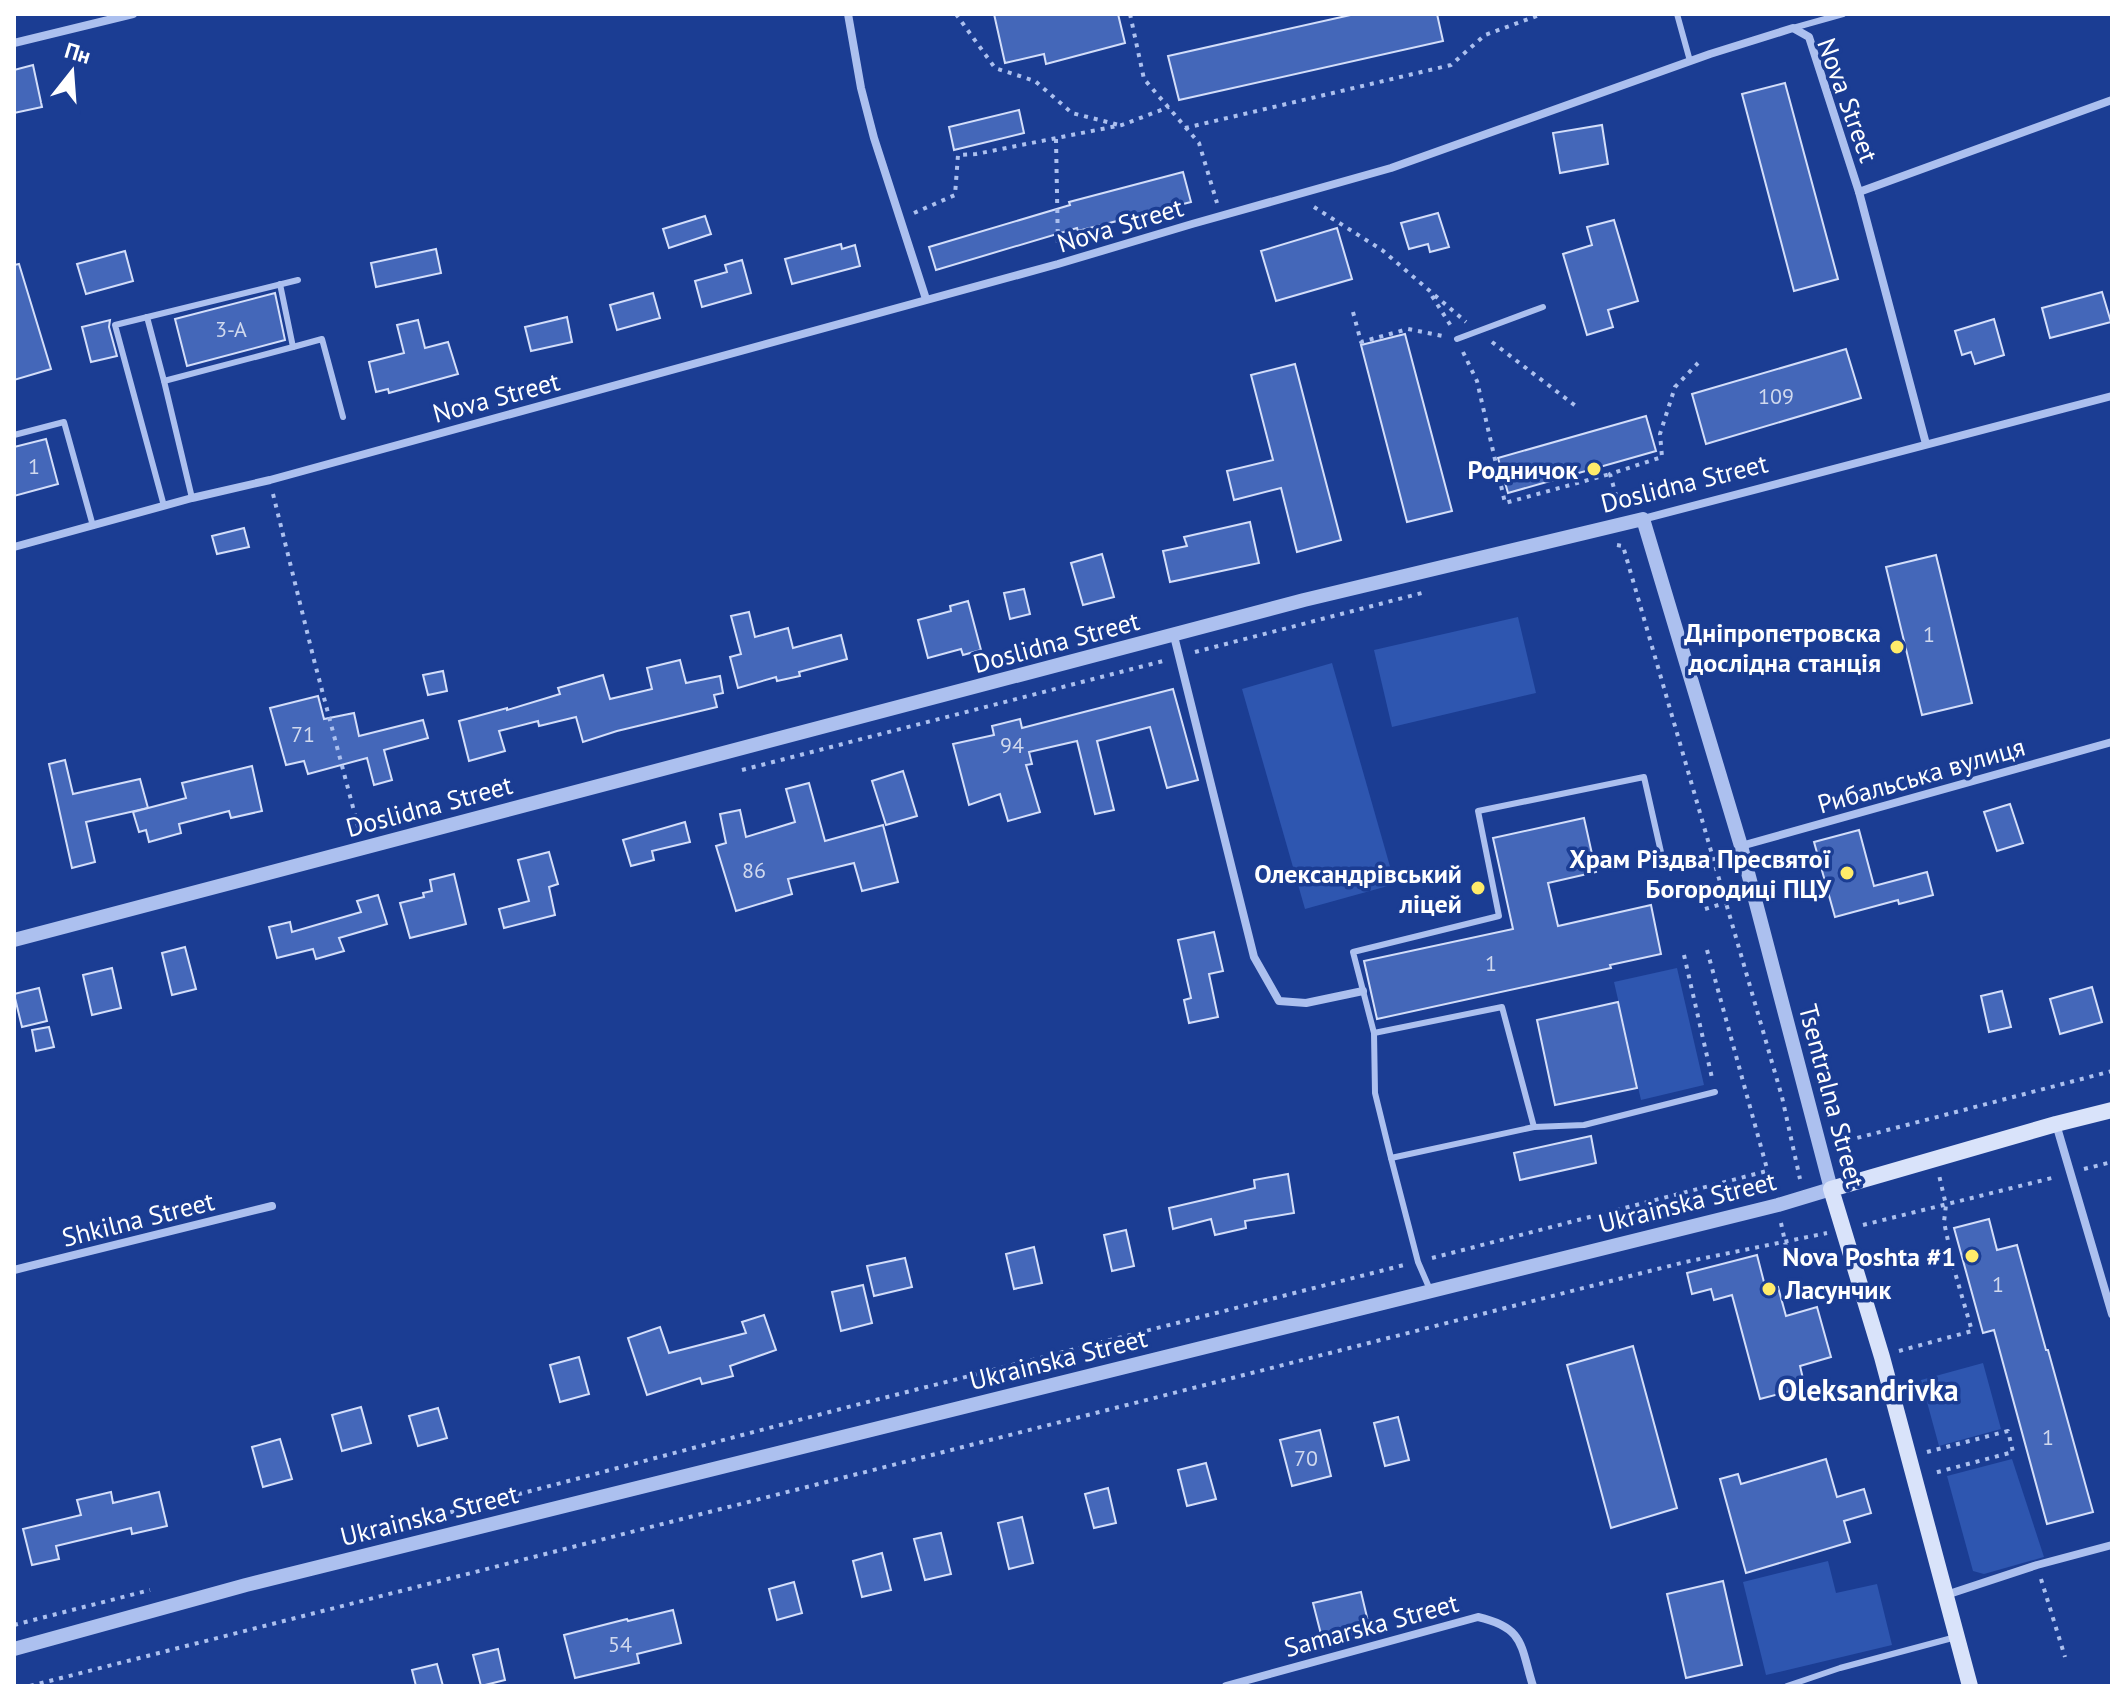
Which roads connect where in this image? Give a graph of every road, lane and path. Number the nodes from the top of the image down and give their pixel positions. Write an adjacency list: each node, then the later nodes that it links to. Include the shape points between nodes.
1 (133, 14): 9 (street)
2 (848, 14): 19 (street, via 861,88)
3 (956, 14): 13 (path, via 995,68 1035,81 1072,113)
4 (1130, 14): 12 (path, via 1144,79)
5 (1542, 14): 14 (path, via 1485,35 1451,65)
6 (1677, 14): 10 (lane)
7 (1843, 14): 8 (lane)
8 (1793, 28): 10 (street, Nova Street); 16 (street, Nova Street, via 1809,37)
9 (14, 43)
10 (1690, 61): 17 (street, Nova Street, via 1391,168)
11 (2112, 100): 16 (street, Nova Street)
12 (1169, 107): 13 (path); 14 (path)
13 (1122, 125): 15 (path)
14 (1185, 128): 18 (path, via 1199,143)
15 (1056, 139): 19 (path, via 958,155 955,195); 20 (path)
16 (1859, 192): 37 (street)
17 (1295, 195): 18 (street, Nova Street); 23 (path, via 1382,250)
18 (1221, 216): 20 (street, Nova Street)
19 (900, 219): 24 (street)
20 (1058, 264): 24 (street, Nova Street)
21 (298, 280): 22 (lane)
22 (280, 284): 27 (lane); 30 (lane)
23 (1428, 291): 28 (path); 29 (path)
24 (926, 299): 39 (street, Nova Street)
25 (1543, 307): 28 (lane)
26 (1353, 312): 29 (path, via 1361,342 1408,329)
27 (147, 317): 32 (lane); 41 (lane, via 115,325)
28 (1478, 331): 29 (lane); 34 (path)
29 (1457, 339): 38 (path, via 1477,381 1505,503)
30 (293, 347): 32 (lane); 35 (lane, via 322,339)
31 (1698, 363): 38 (path, via 1675,387 1660,434 1662,457)
32 (164, 381): 40 (lane)
33 (2112, 396): 37 (street, Doslidna Street)
34 (1577, 407)
35 (343, 417)
36 (14, 435): 44 (lane, via 64,422)
37 (1926, 444): 42 (street, Doslidna Street)
38 (1610, 474): 43 (path)
39 (270, 480): 40 (street, Nova Street); 53 (path)
40 (192, 498): 41 (street, Nova Street)
41 (164, 506): 44 (street, Nova Street)
42 (1643, 519): 43 (street, Doslidna Street); 52 (street, Tsentralna Street)
43 (1624, 523): 48 (street, Doslidna Street)
44 (93, 526): 46 (street, Nova Street)
45 (1608, 545): 55 (path, via 1623,546)
46 (14, 547)
47 (1424, 593): 49 (path)
48 (1174, 636): 49 (street); 53 (street, Doslidna Street)
49 (1179, 656): 51 (path); 60 (street, via 1254,957 1279,1001 1306,1003)
50 (2112, 742): 52 (street, Рибальська вулиця)
51 (735, 772)
52 (1741, 846): 67 (street, Tsentralna Street)
53 (363, 848): 57 (street, Doslidna Street)
54 (1663, 861): 60 (lane, via 1644,777 1478,811 1499,916 1353,952)
55 (1726, 903): 56 (path); 68 (path)
56 (1705, 909)
57 (14, 940)
58 (1707, 950): 72 (path)
59 (1684, 955): 63 (path)
60 (1363, 991): 61 (lane)
61 (1374, 1033): 66 (lane, via 1502,1007); 69 (lane, via 1375,1093)
62 (2112, 1071): 67 (path, via 1832,1144 1829,1139)
63 (1715, 1092): 66 (lane, via 1584,1125)
64 (2112, 1110): 65 (main road, Ukrainska Street)
65 (2056, 1124): 70 (main road, Ukrainska Street); 73 (street)
66 (1534, 1127): 69 (lane)
67 (1819, 1142): 68 (path); 74 (street, Tsentralna Street)
68 (1793, 1148): 75 (path)
69 (1391, 1158): 81 (lane)
70 (1935, 1159): 74 (main road, Ukrainska Street); 77 (path)
71 (2112, 1162): 73 (path)
72 (1767, 1171): 76 (path); 81 (path)
73 (2072, 1172): 77 (path); 85 (street)
74 (1831, 1189): 75 (street, Ukrainska Street); 79 (main road, Tsentralna Street)
75 (1805, 1196): 76 (street, Ukrainska Street)
76 (1778, 1205): 80 (path); 84 (street, Ukrainska Street)
77 (1946, 1205): 79 (path); 86 (path, via 1944,1222 1972,1331)
78 (272, 1206): 82 (street, Shkilna Street)
79 (1844, 1230): 80 (path); 86 (main road, Tsentralna Street)
80 (1784, 1240): 83 (path); 99 (path)
81 (1418, 1262): 84 (lane); 89 (path)
82 (14, 1270)
83 (1791, 1270)
84 (1431, 1292): 96 (street, Ukrainska Street, via 246,1585)
85 (2112, 1314)
86 (1882, 1357): 87 (main road, Tsentralna Street)
87 (1909, 1457): 88 (main road, Tsentralna Street); 88 (path, via 2008,1431 2013,1452)
88 (1915, 1478): 93 (main road, Tsentralna Street)
89 (389, 1528)
90 (2112, 1545): 91 (street)
91 (2037, 1565): 93 (street); 97 (path)
92 (149, 1590): 94 (path)
93 (1946, 1595): 95 (main road, Tsentralna Street)
94 (14, 1625)
95 (1957, 1636): 98 (lane); 103 (main road, Tsentralna Street)
96 (14, 1649)
97 (2065, 1657)
98 (1799, 1684): 102 (lane)
99 (30, 1686)
100 (1226, 1686): 101 (street, Samarska Street, via 1478,1617 1500,1622 1517,1636)
101 (1533, 1686)
102 (1787, 1686)
103 (1970, 1686)

